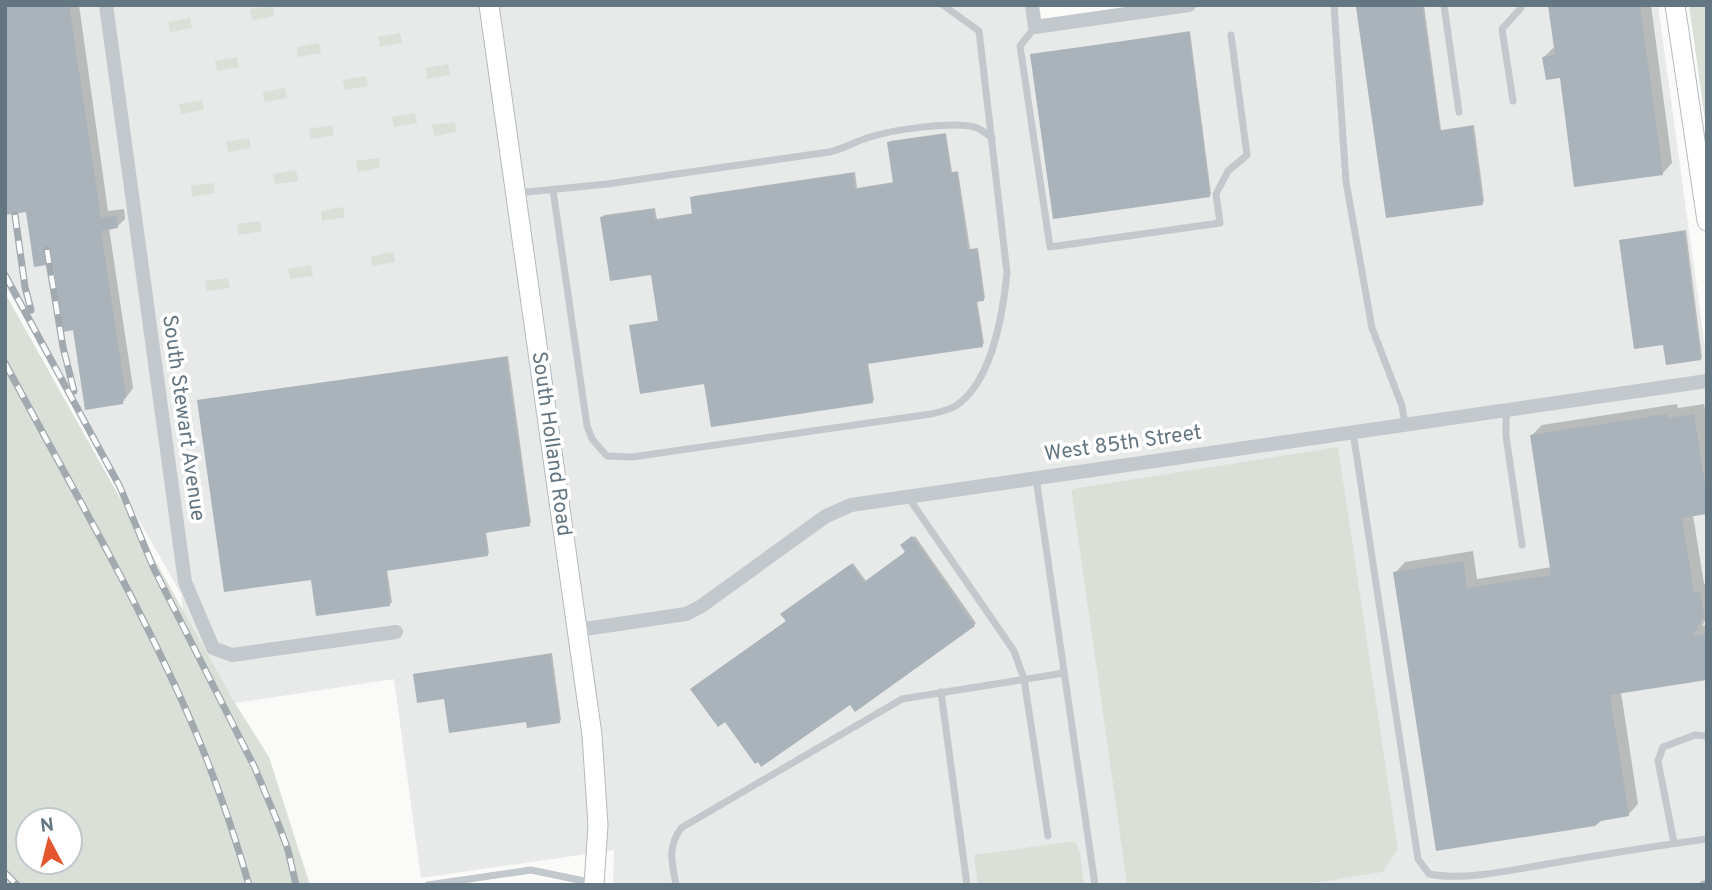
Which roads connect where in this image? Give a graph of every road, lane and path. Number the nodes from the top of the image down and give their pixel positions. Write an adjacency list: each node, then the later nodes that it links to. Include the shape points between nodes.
1 (106, 5): 27 (street, South Stewart Avenue, via 185,582 214,648 232,655)
2 (489, 5): 17 (main road, South Holland Road)
3 (943, 5): 15 (lane, via 979,31)
4 (1032, 5): 11 (street)
5 (1189, 5): 10 (street)
6 (1334, 5): 21 (lane, via 1346,182 1372,328)
7 (1444, 5): 14 (lane)
8 (1521, 5): 13 (lane, via 1502,29)
9 (1675, 5): 18 (main road)
10 (1126, 10): 11 (street)
11 (1035, 27): 12 (lane, via 1020,46 1050,247 1220,223 1216,194 1228,171 1247,155)
12 (1231, 35)
13 (1513, 101)
14 (1459, 112)
15 (992, 138): 16 (lane, via 975,127 951,125 870,137 830,152); 16 (lane, via 1007,273 996,337 969,395 954,407 931,414 632,457 607,456 587,426)
16 (553, 190): 17 (lane)
17 (516, 194): 26 (main road, South Holland Road)
18 (1707, 221)
19 (1707, 381): 20 (street, West 85th Street)
20 (1506, 410): 21 (street, West 85th Street); 25 (lane)
21 (1405, 425): 22 (street, West 85th Street)
22 (1353, 432): 23 (street, West 85th Street); 34 (lane, via 1418,859 1429,874 1500,872)
23 (1036, 478): 24 (street, West 85th Street); 28 (lane)
24 (908, 497): 26 (street, West 85th Street, via 851,505 826,516 686,614); 29 (lane, via 1014,651)
25 (1522, 545)
26 (578, 630): 35 (main road, South Holland Road, via 596,783)
27 (396, 632)
28 (1064, 673): 29 (lane); 39 (lane)
29 (1024, 679): 30 (lane); 32 (lane)
30 (941, 692): 37 (lane, via 902,699 681,828 672,841); 38 (lane)
31 (1707, 736): 34 (lane, via 1663,747 1658,761)
32 (1048, 836)
33 (1707, 839): 34 (lane)
34 (1674, 843)
35 (594, 884): 36 (lane, via 531,870)
36 (428, 885)
37 (676, 885)
38 (967, 885)
39 (1095, 885)

